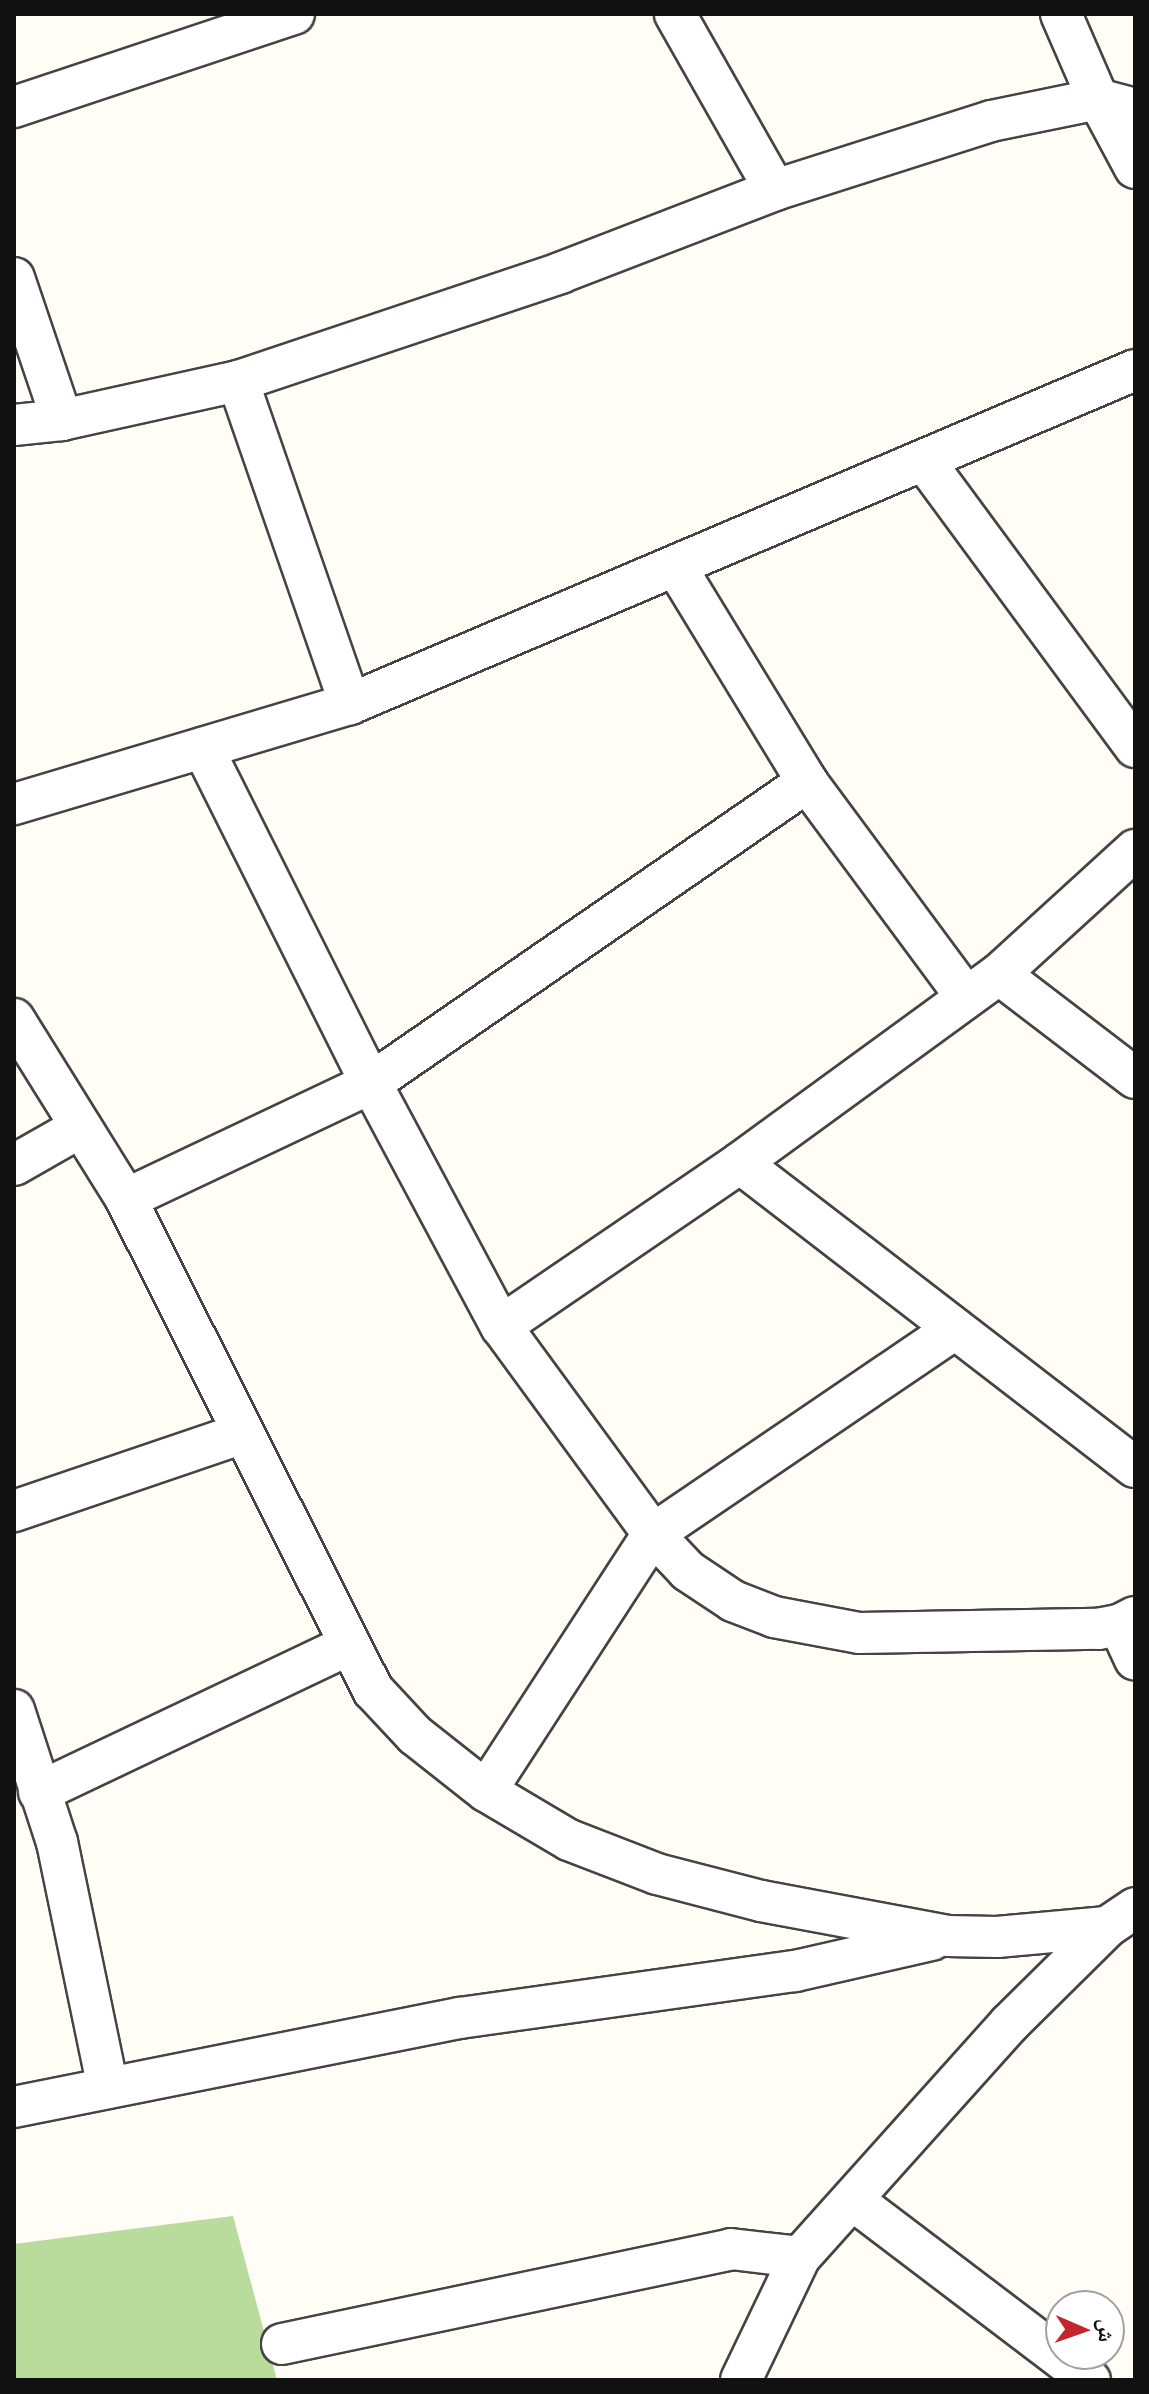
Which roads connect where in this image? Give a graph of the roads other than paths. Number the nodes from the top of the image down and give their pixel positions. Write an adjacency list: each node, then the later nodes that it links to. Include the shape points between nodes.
1 (294, 14): 5 (street)
2 (675, 14): 7 (street)
3 (1061, 14): 4 (street)
4 (1116, 104): 6 (street); 7 (street, via 991,121)
5 (14, 107)
6 (1135, 168)
7 (775, 190): 10 (street, via 560,273)
8 (14, 278): 11 (street)
9 (1135, 370): 13 (street)
10 (238, 381): 11 (street); 15 (street)
11 (62, 420): 12 (street)
12 (14, 425)
13 (925, 462): 14 (street); 16 (street)
14 (676, 567): 15 (street); 18 (street)
15 (350, 704): 17 (street)
16 (1135, 747)
17 (203, 748): 19 (street); 25 (street)
18 (807, 782): 22 (street); 25 (street)
19 (14, 804)
20 (1135, 850): 21 (street)
21 (999, 974): 22 (street); 24 (street)
22 (966, 997): 27 (street)
23 (14, 1019): 26 (street)
24 (1135, 1078)
25 (371, 1083): 29 (street); 30 (street)
26 (81, 1127): 28 (street); 29 (street)
27 (740, 1163): 30 (street); 31 (street)
28 (14, 1165)
29 (126, 1199): 32 (street)
30 (501, 1326): 35 (street)
31 (955, 1329): 33 (street); 35 (street)
32 (243, 1433): 34 (street); 37 (street)
33 (1135, 1467)
34 (14, 1511)
35 (653, 1534): 36 (street, via 688,1571 733,1601 816,1627 859,1633); 39 (street)
36 (1130, 1634)
37 (349, 1645): 39 (street, via 373,1690 415,1735); 40 (street)
38 (14, 1710): 40 (street)
39 (486, 1791): 42 (street, via 569,1840 657,1874 761,1901)
40 (39, 1792): 43 (street, via 57,1842)
41 (1121, 1918): 42 (street, via 997,1937); 45 (street, via 1009,2024)
42 (948, 1936): 43 (street, via 795,1971 460,2018)
43 (108, 2088): 44 (street)
44 (14, 2107)
45 (854, 2201): 46 (street); 49 (street)
46 (800, 2257): 47 (street, via 731,2249); 48 (street)
47 (282, 2344)
48 (741, 2380)
49 (1090, 2380)

